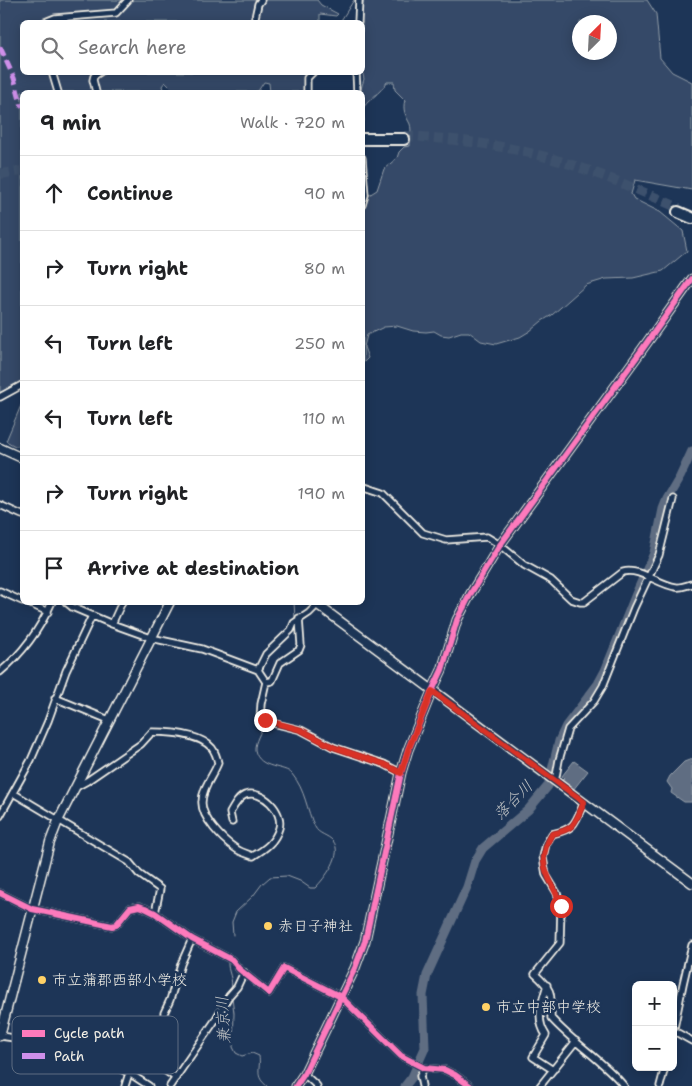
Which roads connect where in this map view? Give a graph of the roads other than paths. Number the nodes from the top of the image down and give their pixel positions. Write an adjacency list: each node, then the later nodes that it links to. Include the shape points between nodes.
1 (128, 0): 4 (street, via 116,13)
2 (261, 0): 5 (street)
3 (359, 0): 6 (street)
4 (50, 20)
5 (254, 20)
6 (358, 20)
7 (53, 75): 11 (street)
8 (96, 75): 12 (street)
9 (311, 75): 13 (street)
10 (356, 75): 14 (street)
11 (57, 90)
12 (96, 90)
13 (307, 90)
14 (357, 90)
15 (365, 137): 16 (highway)
16 (403, 137)
17 (692, 214): 18 (highway, via 678,210)
18 (692, 218)
19 (692, 279): 28 (street)
20 (20, 386): 21 (street)
21 (0, 397)
22 (0, 448): 23 (street)
23 (20, 457)
24 (365, 487): 28 (street, via 383,492 423,533 446,540 486,537)
25 (673, 499): 29 (street, via 659,555)
26 (0, 505): 27 (street)
27 (20, 514)
28 (500, 545): 29 (street, via 580,602 623,572 634,571); 48 (street, via 457,620)
29 (649, 578): 30 (street, via 678,588); 52 (street, via 604,686 568,729)
30 (692, 584)
31 (0, 591): 32 (street)
32 (20, 600)
33 (31, 605): 40 (street)
34 (51, 605): 40 (street)
35 (72, 605): 41 (street)
36 (121, 605): 43 (street)
37 (168, 605): 44 (street)
38 (314, 605): 42 (street, via 310,613)
39 (316, 605): 48 (street)
40 (48, 612): 46 (street, via 17,658)
41 (92, 616): 43 (street); 49 (street)
42 (297, 620): 45 (street, via 266,654); 47 (street, via 299,650 280,663)
43 (112, 624): 44 (street)
44 (151, 638): 45 (street, via 202,650); 50 (street)
45 (258, 670): 47 (street)
46 (0, 672)
47 (268, 682): 51 (street, via 261,704 263,720 301,730 333,747)
48 (432, 691): 51 (street); 52 (street)
49 (55, 698): 50 (street); 54 (street, via 31,760)
50 (109, 720): 53 (street)
51 (401, 773): 68 (street, via 370,923)
52 (554, 782): 55 (street)
53 (76, 787): 58 (street); 59 (street, via 141,744 152,732 172,732 200,740 214,750 218,763 201,804 219,835 237,850 253,856 268,847 280,827 271,803 258,795 246,794 239,799 230,812)
54 (13, 793): 56 (street); 58 (street)
55 (584, 802): 60 (street); 67 (street, via 566,832 552,834 543,856 546,875 561,906 560,943 535,974)
56 (2, 808): 57 (street)
57 (0, 816)
58 (58, 821): 62 (street); 63 (street, via 129,862 139,874 160,888)
59 (232, 822)
60 (692, 883)
61 (0, 893): 62 (street)
62 (32, 908): 63 (street, via 112,926 130,908 139,906); 72 (street)
63 (155, 912): 64 (street)
64 (192, 939): 66 (street, via 232,960); 69 (street)
65 (692, 945): 70 (street)
66 (244, 972): 68 (street, via 269,992 284,968); 82 (street)
67 (547, 985): 73 (street, via 551,994 551,1018); 76 (street, via 540,1020 546,1035 533,1057)
68 (341, 998): 75 (street, via 402,1056); 81 (street)
69 (164, 1016)
70 (675, 1026)
71 (677, 1034): 74 (street)
72 (0, 1036)
73 (576, 1042): 76 (street); 91 (street)
74 (692, 1042)
75 (424, 1068): 88 (street, via 420,1076); 89 (street, via 445,1070)
76 (553, 1070): 90 (street)
77 (664, 1071): 92 (street)
78 (129, 1074): 83 (street)
79 (131, 1074): 84 (street)
80 (170, 1074): 82 (street)
81 (304, 1074): 86 (street); 87 (street)
82 (176, 1078): 85 (street)
83 (125, 1086)
84 (149, 1086)
85 (170, 1086)
86 (296, 1086)
87 (317, 1086)
88 (422, 1086)
89 (470, 1086)
90 (540, 1086)
91 (624, 1086)
92 (660, 1086)

